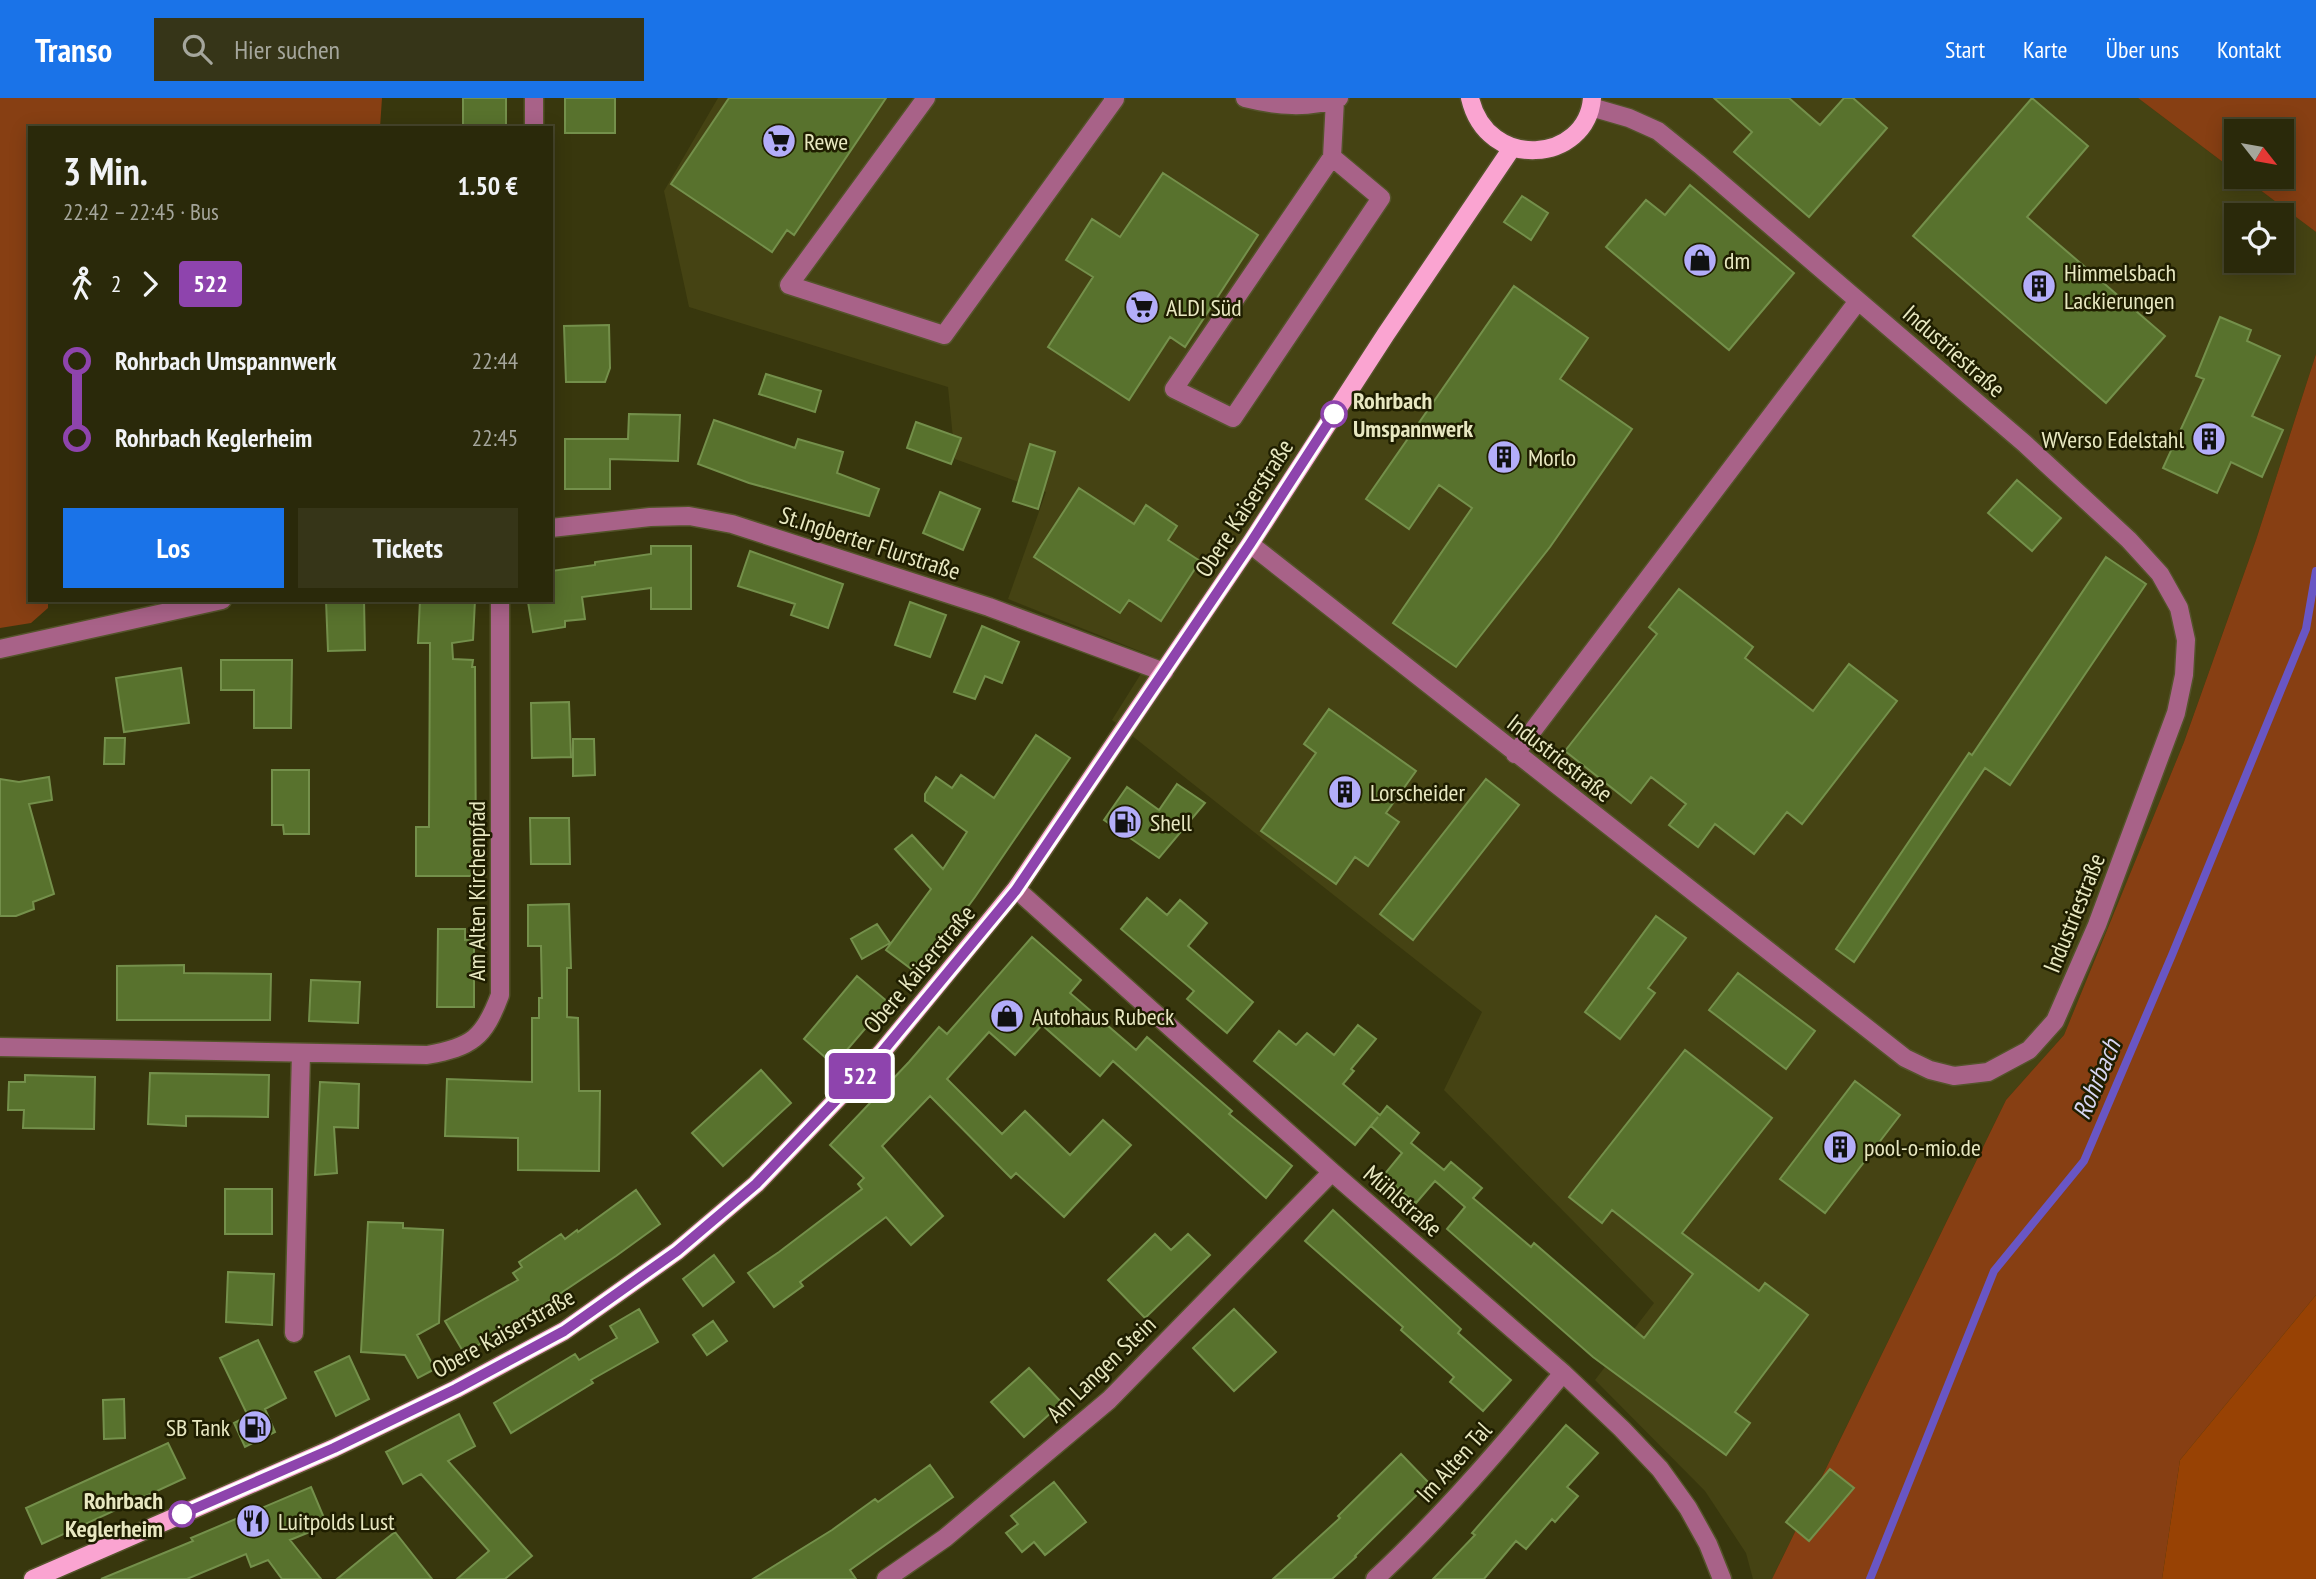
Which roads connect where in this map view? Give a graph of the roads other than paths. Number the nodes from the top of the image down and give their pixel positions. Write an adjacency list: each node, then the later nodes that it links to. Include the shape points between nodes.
1 (534, 98): 8 (street)
2 (926, 98): 3 (street, via 789,285 944,335)
3 (1113, 98)
4 (1245, 98): 6 (street, via 1298,106)
5 (1470, 98): 9 (main road, via 1482,127)
6 (1337, 99): 10 (street)
7 (1592, 102): 9 (main road, via 1577,131 1563,142 1538,150); 11 (street, Industriestraße, via 1658,131)
8 (534, 126)
9 (1512, 148): 13 (main road, Obere Kaiserstraße)
10 (1332, 157): 10 (street, via 1257,268 1174,389 1233,418 1381,198)
11 (1858, 301): 18 (street); 18 (street, Industriestraße, via 2129,540 2160,575 2179,608 2186,640 2185,675 2176,713 2097,925 2055,1021 2029,1050 1988,1072 1954,1076 1905,1058)
12 (553, 528): 17 (street, St.Ingberter Flurstraße, via 689,516 732,524 989,607)
13 (1250, 544): 17 (main road, Obere Kaiserstraße); 18 (street, Industriestraße)
14 (213, 602): 16 (street)
15 (500, 602): 21 (street, Am Alten Kirchenpfad, via 500,995 491,1021 478,1037 457,1050 427,1055)
16 (0, 649)
17 (1164, 672): 19 (main road, Obere Kaiserstraße)
18 (1515, 754)
19 (1016, 890): 22 (street, Mühlstraße); 25 (main road, Obere Kaiserstraße, via 882,1052 756,1184 677,1251 564,1331 334,1448)
20 (0, 1048): 21 (street, Am Alten Kirchenpfad)
21 (302, 1053): 23 (street)
22 (1332, 1172): 24 (street, Mühlstraße); 26 (street, Am Langen Stein, via 1109,1400 945,1538)
23 (294, 1333)
24 (1563, 1373): 27 (street, Im Alten Tal, via 1475,1478); 28 (street, Mühlstraße, via 1660,1469 1688,1508)
25 (33, 1579)
26 (886, 1579)
27 (1375, 1579)
28 (1722, 1579)

